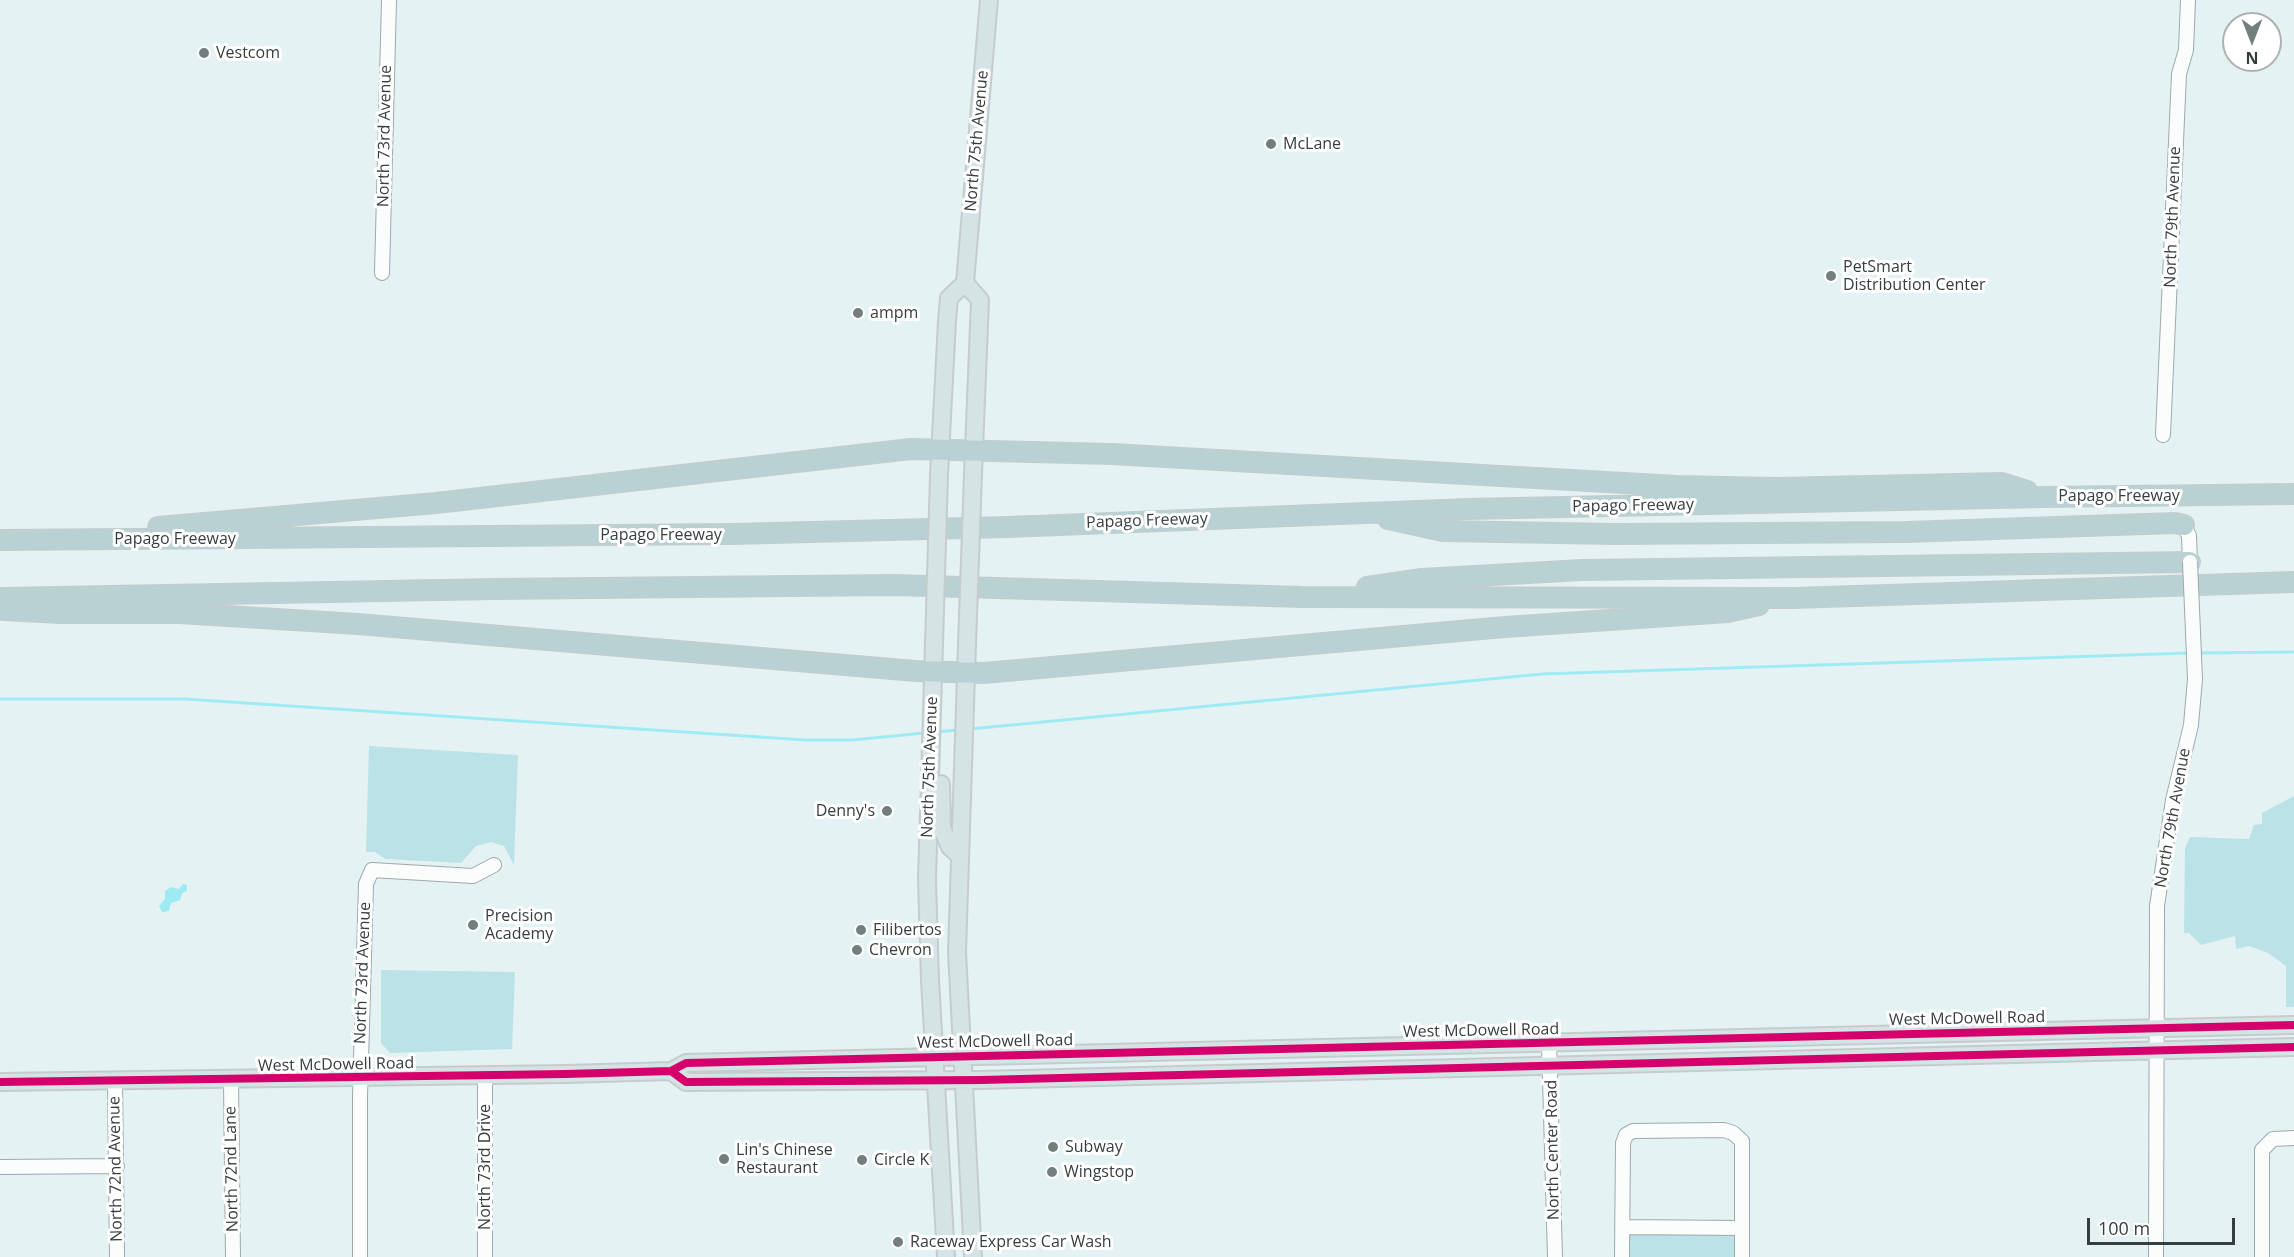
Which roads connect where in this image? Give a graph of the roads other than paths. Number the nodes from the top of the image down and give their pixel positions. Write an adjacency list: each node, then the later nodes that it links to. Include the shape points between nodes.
1 (389, 0): 4 (street, North 73rd Avenue)
2 (989, 0): 5 (main road, North 75th Avenue)
3 (2188, 0): 6 (street, North 79th Avenue, via 2186,50 2179,84)
4 (382, 273)
5 (965, 283): 7 (main road, North 75th Avenue, via 950,298); 8 (main road, North 75th Avenue, via 981,300)
6 (2163, 435)
7 (941, 448): 8 (highway); 13 (highway, via 911,448 306,516); 20 (main road, North 75th Avenue, bridge)
8 (974, 448): 10 (highway, via 1709,487 2002,483); 21 (main road, North 75th Avenue, bridge)
9 (2294, 494): 10 (highway, Papago Freeway)
10 (2044, 497): 11 (highway, Papago Freeway)
11 (1357, 513): 12 (highway, via 1443,531 1696,535); 13 (highway, Papago Freeway, via 732,534)
12 (2184, 525): 14 (street, North 79th Avenue, via 2189,536)
13 (0, 539)
14 (2190, 562): 16 (highway, via 1582,570 1422,579); 26 (street, North 79th Avenue, bridge, via 2194,679 2191,725 2171,811 2157,906)
15 (2294, 582): 18 (highway)
16 (1302, 597): 17 (highway, via 894,585); 18 (highway)
17 (0, 598)
18 (1793, 598): 21 (highway, via 1728,612)
19 (0, 610): 20 (highway, via 347,623)
20 (933, 671): 21 (highway); 22 (main road, North 75th Avenue)
21 (966, 672): 23 (main road, North 75th Avenue)
22 (932, 753): 23 (main road, via 941,776 942,828 950,847); 32 (main road, North 75th Avenue, via 927,879)
23 (959, 855): 33 (main road, North 75th Avenue)
24 (494, 865): 39 (street, North 73rd Avenue, via 473,876 372,870 366,884)
25 (2294, 1025): 26 (main road, West McDowell Road)
26 (2158, 1029): 27 (main road, West McDowell Road); 31 (street, North 79th Avenue)
27 (1948, 1033): 28 (main road, West McDowell Road); 34 (main road, via 1938,1042 1878,1047)
28 (1799, 1037): 29 (main road, West McDowell Road); 35 (main road)
29 (1549, 1043): 33 (main road, West McDowell Road); 36 (street, North Center Road)
30 (2294, 1047): 31 (main road, West McDowell Road)
31 (2158, 1050): 34 (main road, West McDowell Road); 59 (street, North 79th Avenue)
32 (934, 1057): 33 (main road, West McDowell Road); 37 (main road, West McDowell Road, via 686,1063); 41 (main road, North 75th Avenue)
33 (961, 1057): 42 (main road, North 75th Avenue)
34 (1855, 1057): 35 (main road, West McDowell Road)
35 (1798, 1059): 36 (main road, West McDowell Road)
36 (1551, 1065): 42 (main road, West McDowell Road); 56 (street, North Center Road)
37 (671, 1071): 38 (main road, West McDowell Road); 41 (main road, West McDowell Road, via 686,1082)
38 (485, 1076): 39 (main road, West McDowell Road); 53 (street, North 73rd Drive)
39 (360, 1078): 40 (main road, West McDowell Road); 52 (street, North 73rd Avenue)
40 (231, 1080): 43 (main road, West McDowell Road); 51 (street, North 72nd Lane)
41 (936, 1080): 42 (main road, West McDowell Road); 54 (main road, North 75th Avenue)
42 (962, 1080): 55 (main road, North 75th Avenue)
43 (115, 1081): 44 (main road, West McDowell Road); 46 (street, North 72nd Avenue)
44 (0, 1082)
45 (2294, 1138): 60 (street, via 2273,1138 2262,1150)
46 (117, 1166): 47 (street); 50 (street, North 72nd Avenue)
47 (0, 1167)
48 (1622, 1227): 49 (street); 49 (street, via 1626,1135 1634,1131 1724,1130 1742,1141); 57 (street)
49 (1742, 1228): 58 (street)
50 (117, 1257)
51 (233, 1257)
52 (360, 1257)
53 (485, 1257)
54 (946, 1257)
55 (973, 1257)
56 (1555, 1257)
57 (1622, 1257)
58 (1742, 1257)
59 (2156, 1257)
60 (2262, 1257)

